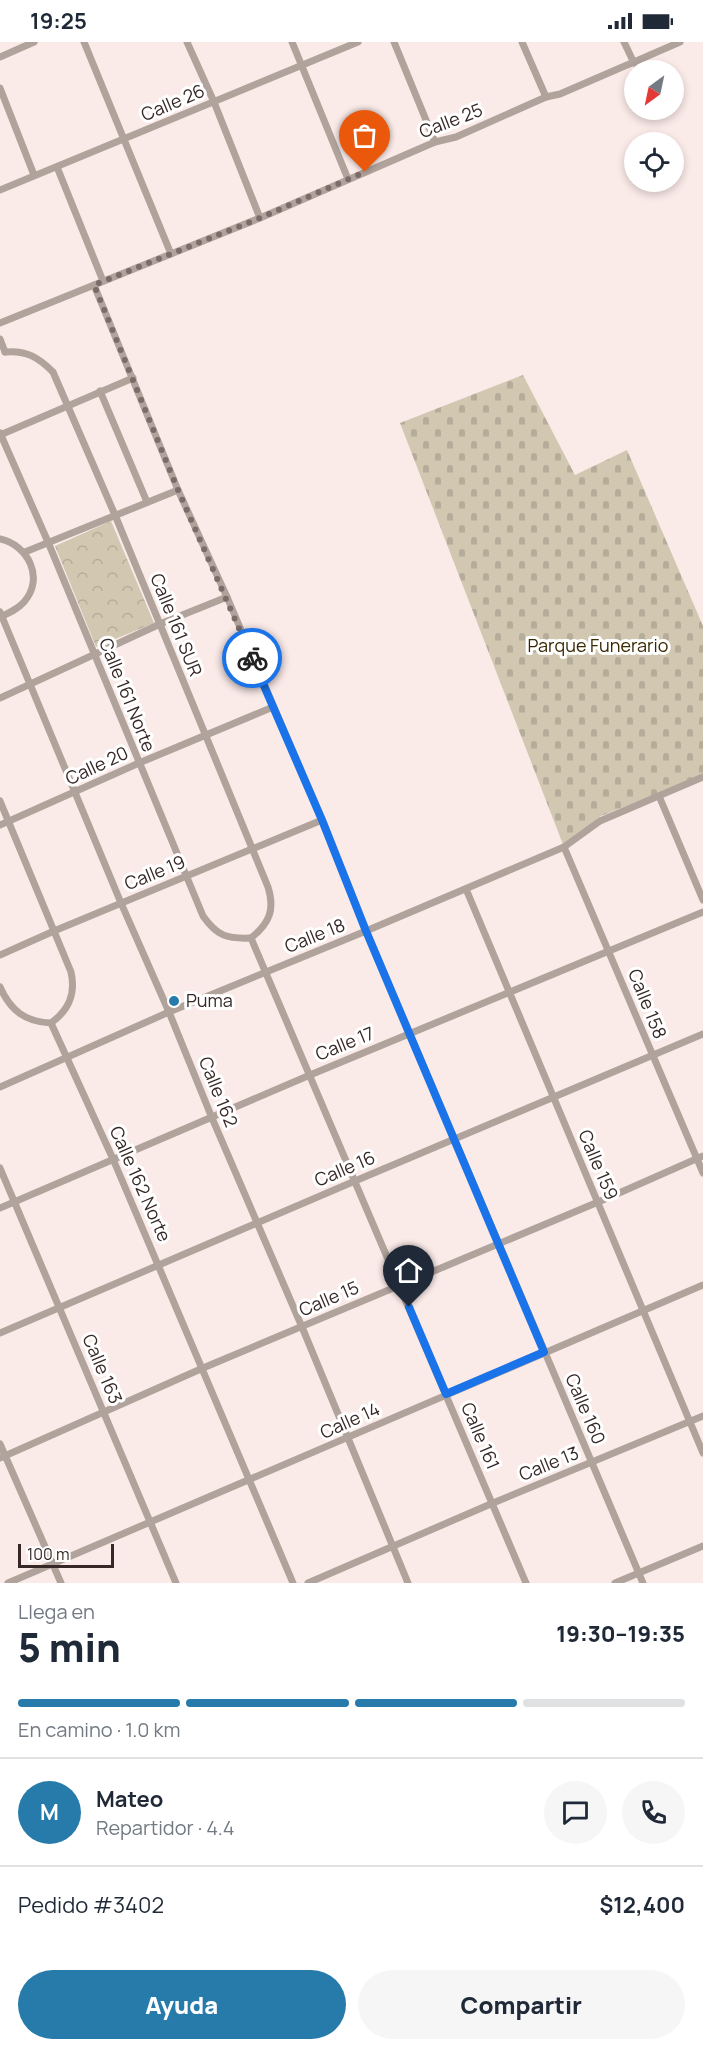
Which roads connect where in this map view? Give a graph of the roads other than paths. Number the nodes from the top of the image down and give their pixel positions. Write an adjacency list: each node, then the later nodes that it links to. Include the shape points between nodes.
1 (34, 42): 10 (street)
2 (84, 42): 18 (street)
3 (187, 42): 17 (street)
4 (292, 42): 13 (street)
5 (358, 42): 13 (street, Calle 26)
6 (394, 42): 19 (street)
7 (522, 42): 16 (street)
8 (624, 42): 11 (street)
9 (680, 42): 12 (street, Calle 25)
10 (0, 57)
11 (633, 60)
12 (641, 60)
13 (302, 66): 17 (street, Calle 26); 22 (street)
14 (624, 67): 16 (street, Calle 25)
15 (0, 88): 21 (street)
16 (546, 97): 19 (street, Calle 25, via 456,137)
17 (214, 102): 18 (street, Calle 26); 24 (street)
18 (123, 140): 20 (street, Calle 26); 25 (street)
19 (435, 142): 22 (street, Calle 25)
20 (57, 167): 21 (street, Calle 26); 26 (street)
21 (34, 175): 23 (street, Calle 26)
22 (348, 180): 24 (street, Calle 25)
23 (0, 190)
24 (260, 218): 25 (street, Calle 25)
25 (171, 254): 26 (street, Calle 25)
26 (103, 281): 27 (street, Calle 25)
27 (94, 285): 28 (street, Calle 25); 31 (street, Calle 160)
28 (0, 323)
29 (0, 339): 30 (street)
30 (3, 354): 33 (street, Calle 161 SUR, via 17,351 43,362 53,372)
31 (133, 378): 32 (street); 35 (street, Calle 160)
32 (100, 391): 33 (street); 36 (street)
33 (68, 405): 34 (street); 37 (street, Calle 161 SUR)
34 (0, 434): 39 (street, Calle 161 Norte)
35 (178, 490): 36 (street); 41 (street, Calle 160)
36 (147, 502): 37 (street)
37 (115, 515): 39 (street); 43 (street, Calle 161 SUR)
38 (0, 539): 40 (street)
39 (48, 542): 40 (street); 44 (street, Calle 161 Norte)
40 (25, 552): 42 (street, via 34,579 32,589 18,608)
41 (227, 597): 43 (street); 47 (street, Calle 160)
42 (1, 615): 45 (street, Calle 162)
43 (160, 624): 44 (street); 48 (street, Calle 161 SUR)
44 (94, 654): 45 (street); 49 (street, Calle 161 Norte)
45 (29, 686): 46 (street); 51 (street, Calle 162)
46 (0, 698)
47 (273, 707): 48 (street, Calle 20); 54 (street, Calle 160)
48 (205, 735): 49 (street, Calle 20); 58 (street, Calle 161 SUR)
49 (139, 763): 51 (street, Calle 20); 59 (street, Calle 161 Norte)
50 (703, 777): 52 (street, Calle 18)
51 (75, 793): 55 (street, Calle 20); 62 (street, Calle 162)
52 (659, 796): 57 (street, Calle 18, via 600,821); 61 (street)
53 (0, 801): 55 (street)
54 (322, 820): 58 (street, Calle 19); 65 (street, Calle 160)
55 (9, 821): 56 (street, Calle 20); 64 (street)
56 (0, 825)
57 (564, 847): 60 (street, Calle 18); 67 (street, Calle 158)
58 (253, 848): 59 (street, Calle 19); 66 (street, Calle 161 SUR, via 272,910)
59 (187, 876): 62 (street, Calle 19); 66 (street, Calle 161 Norte, via 210,926 231,938)
60 (466, 889): 65 (street, Calle 18); 71 (street, Calle 159)
61 (703, 900)
62 (121, 903): 64 (street, Calle 19); 72 (street, Calle 162)
63 (703, 912): 67 (street, Calle 17)
64 (54, 931): 68 (street, Calle 19); 73 (street, via 74,982 68,1006)
65 (366, 931): 69 (street, Calle 18); 74 (street, Calle 160)
66 (251, 938): 69 (street, Calle 161)
67 (609, 951): 71 (street, Calle 17); 76 (street, Calle 158)
68 (0, 955)
69 (266, 972): 72 (street, Calle 18); 78 (street, Calle 161)
70 (0, 987): 73 (street, via 21,1015)
71 (508, 994): 74 (street, Calle 17); 80 (street, Calle 159)
72 (169, 1012): 77 (street, Calle 18); 81 (street, Calle 162)
73 (51, 1023): 77 (street, Calle 162 Norte)
74 (410, 1033): 78 (street, Calle 17); 82 (street, Calle 160)
75 (703, 1035): 76 (street, Calle 16)
76 (652, 1056): 80 (street, Calle 16); 83 (street, Calle 158)
77 (67, 1058): 79 (street, Calle 18); 84 (street, Calle 162 Norte)
78 (310, 1075): 81 (street, Calle 17); 87 (street, Calle 161)
79 (0, 1087)
80 (554, 1098): 82 (street, Calle 16); 89 (street, Calle 159)
81 (212, 1118): 84 (street, Calle 17); 91 (street, Calle 162)
82 (455, 1140): 87 (street, Calle 16); 92 (street, Calle 160)
83 (700, 1158): 86 (street, Calle 158); 89 (street, Calle 15)
84 (113, 1159): 88 (street, Calle 17); 93 (street, Calle 162 Norte)
85 (0, 1168): 88 (street, Calle 163)
86 (703, 1173)
87 (355, 1181): 91 (street, Calle 16); 94 (street, Calle 161)
88 (14, 1202): 90 (street, Calle 17); 96 (street, Calle 163)
89 (597, 1203): 92 (street, Calle 15); 97 (street, Calle 159)
90 (0, 1208)
91 (257, 1222): 93 (street, Calle 16); 98 (street, Calle 162)
92 (500, 1242): 94 (street, Calle 15); 100 (street, Calle 160)
93 (158, 1265): 96 (street, Calle 16); 101 (street, Calle 162 Norte)
94 (399, 1285): 98 (street, Calle 15); 102 (street, Calle 161)
95 (703, 1285): 97 (street, Calle 14)
96 (60, 1308): 99 (street, Calle 16); 103 (street, Calle 163)
97 (643, 1311): 100 (street, Calle 14); 105 (street, Calle 159)
98 (302, 1327): 101 (street, Calle 15); 106 (street, Calle 162)
99 (0, 1333)
100 (544, 1352): 102 (street, Calle 14); 110 (street, Calle 160)
101 (203, 1368): 103 (street, Calle 15); 111 (street, Calle 162 Norte)
102 (446, 1394): 106 (street, Calle 14); 112 (street, Calle 161)
103 (104, 1411): 109 (street, Calle 15); 113 (street, Calle 163)
104 (703, 1416): 105 (street, Calle 13)
105 (690, 1422): 108 (street, Calle 159); 110 (street, Calle 13)
106 (348, 1439): 111 (street, Calle 14); 115 (street, Calle 162)
107 (0, 1444): 109 (street)
108 (703, 1453)
109 (2, 1457): 116 (street)
110 (591, 1464): 112 (street, Calle 13); 117 (street, Calle 160)
111 (248, 1480): 113 (street, Calle 14); 121 (street, Calle 162 Norte)
112 (493, 1503): 115 (street, Calle 13); 124 (street, Calle 161)
113 (151, 1522): 116 (street, Calle 14); 120 (street, Calle 163)
114 (703, 1546): 117 (street)
115 (394, 1547): 122 (street, Calle 13); 123 (street, Calle 162)
116 (53, 1564): 118 (street, Calle 14); 119 (street)
117 (639, 1573): 125 (street); 126 (street, Calle 160)
118 (8, 1583)
119 (61, 1583)
120 (176, 1583)
121 (293, 1583)
122 (308, 1583)
123 (408, 1583)
124 (526, 1583)
125 (615, 1583)
126 (643, 1583)

